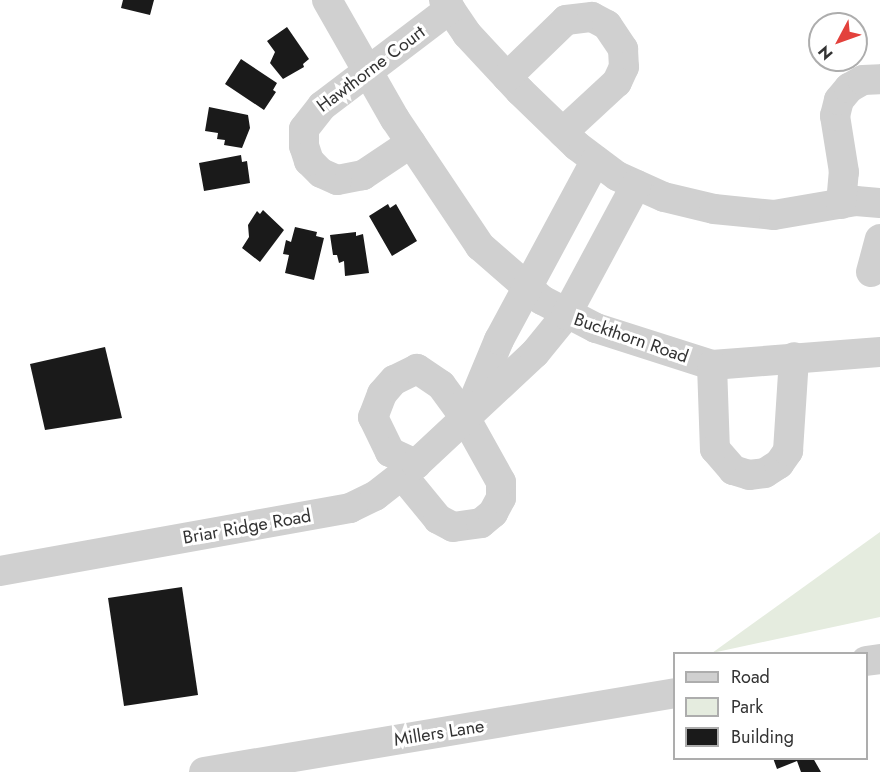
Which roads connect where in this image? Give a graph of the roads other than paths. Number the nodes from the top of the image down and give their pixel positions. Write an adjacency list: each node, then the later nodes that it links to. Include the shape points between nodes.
1 (327, 0): 3 (street, Buckthorn Road)
2 (447, 4): 3 (street, Hawthorne Court); 4 (street)
3 (368, 71): 7 (street, Buckthorn Road); 7 (street, Hawthorne Court, via 312,114 304,129 309,162 321,174 337,180 354,179)
4 (507, 77): 6 (street); 6 (street, via 566,20 592,17 607,24 623,49 620,74)
5 (880, 79): 11 (street, via 863,80 839,100 835,117 844,172)
6 (563, 132): 8 (street)
7 (411, 143): 14 (street, Buckthorn Road, via 480,246)
8 (596, 160): 9 (street); 14 (street, Briar Ridge Road)
9 (636, 185): 11 (street, via 664,197 714,209 764,214); 15 (street, Briar Ridge Road)
10 (880, 203): 11 (street)
11 (841, 204)
12 (880, 239): 13 (street)
13 (871, 272)
14 (526, 289): 15 (street, Buckthorn Road); 19 (street, Briar Ridge Road)
15 (566, 315): 18 (street, Buckthorn Road, via 651,348); 19 (street, Briar Ridge Road, via 516,374)
16 (880, 352): 17 (street, Buckthorn Road)
17 (794, 357): 18 (street, Buckthorn Road); 18 (street, via 791,439 779,464 765,473 749,475 724,463 713,440)
18 (712, 365)
19 (466, 419): 20 (street, Briar Ridge Road); 20 (street, via 441,385 417,369 394,380 382,394 373,417 390,452); 20 (street, via 501,482 501,498 493,513 481,523 453,527 438,519)
20 (409, 469): 21 (street, Briar Ridge Road, via 375,496 350,508)
21 (0, 571)
22 (673, 693): 23 (street, Millers Lane)
23 (204, 772)

